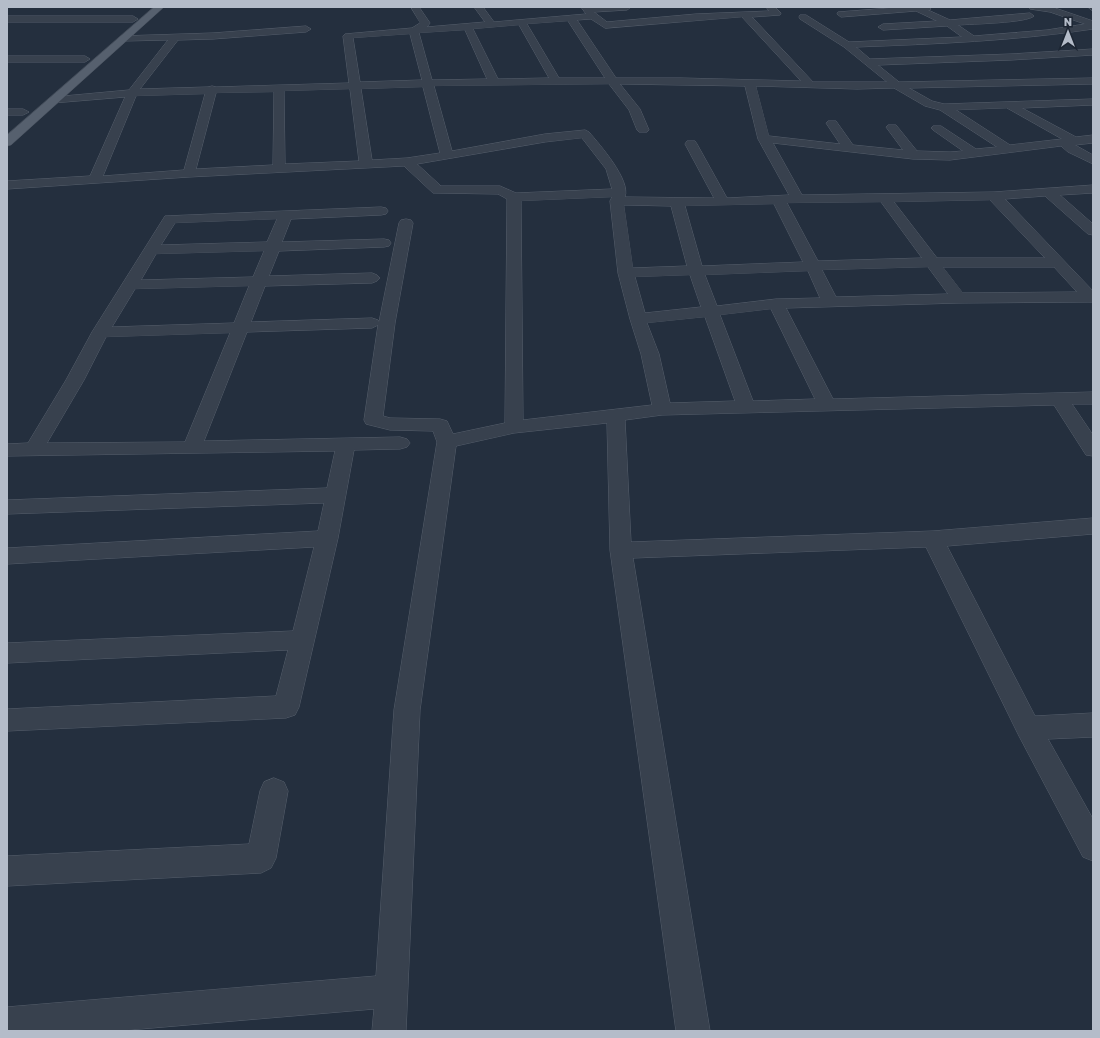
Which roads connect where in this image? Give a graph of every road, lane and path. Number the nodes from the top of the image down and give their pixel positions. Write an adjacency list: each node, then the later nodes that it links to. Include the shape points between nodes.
1 (148, 7): 21 (main road)
2 (159, 7): 35 (main road)
3 (429, 7): 7 (street)
4 (478, 7): 26 (street)
5 (627, 7): 11 (street)
6 (770, 7): 15 (street, via 777,13)
7 (416, 8): 33 (street, via 425,23)
8 (914, 8): 9 (street); 14 (street); 25 (street)
9 (935, 8)
10 (48, 11): 20 (street)
11 (589, 11): 18 (street); 24 (street, via 605,25)
12 (1031, 11): 25 (street); 27 (street, via 1052,10)
13 (535, 12): 22 (street)
14 (841, 14)
15 (745, 15): 16 (street); 49 (street)
16 (696, 17): 24 (street); 31 (street)
17 (803, 17): 37 (street)
18 (571, 18): 22 (street); 46 (street)
19 (7, 19): 20 (street)
20 (38, 19): 21 (street)
21 (133, 19): 40 (main road)
22 (545, 20): 23 (street)
23 (522, 23): 26 (street); 45 (street)
24 (618, 23): 30 (street, via 624,30)
25 (949, 23): 29 (street); 36 (street)
26 (490, 24): 28 (street)
27 (1093, 25): 36 (street, via 1047,33)
28 (468, 27): 33 (street); 44 (street)
29 (883, 27)
30 (676, 28)
31 (705, 28)
32 (306, 29): 34 (street)
33 (414, 31): 47 (street); 50 (street, via 348,36)
34 (175, 37): 35 (street); 54 (street)
35 (124, 38): 55 (main road)
36 (972, 39): 37 (street)
37 (847, 45): 41 (street)
38 (1093, 52): 41 (street)
39 (7, 59): 40 (street)
40 (85, 59): 42 (main road)
41 (868, 62): 51 (street)
42 (68, 74)
43 (1093, 81): 51 (street)
44 (494, 82): 45 (street); 47 (street)
45 (556, 82): 46 (street)
46 (613, 82): 48 (street); 65 (street, via 634,109)
47 (428, 83): 50 (street); 75 (street)
48 (750, 84): 49 (street); 66 (street)
49 (810, 85): 51 (street)
50 (355, 86): 52 (street); 78 (street)
51 (898, 86): 59 (street, via 929,104)
52 (279, 88): 53 (street); 79 (street)
53 (212, 90): 54 (street); 80 (street)
54 (132, 93): 55 (street); 81 (street)
55 (49, 94): 68 (main road)
56 (1093, 102): 58 (street)
57 (33, 103): 60 (main road)
58 (1009, 105): 59 (street); 69 (street)
59 (944, 107): 72 (street)
60 (23, 112): 61 (street)
61 (10, 117)
62 (832, 123): 71 (street)
63 (892, 126): 74 (street)
64 (937, 128): 73 (street)
65 (643, 130)
66 (764, 139): 71 (street); 89 (street)
67 (1093, 139): 69 (street)
68 (7, 142)
69 (1070, 143): 72 (street); 76 (street, via 1072,149)
70 (691, 144): 92 (street)
71 (849, 148): 74 (street)
72 (1008, 149): 73 (street)
73 (974, 153): 74 (street, via 950,156)
74 (913, 155)
75 (447, 156): 77 (street); 87 (street, via 545,138 585,134 612,169)
76 (1093, 160)
77 (407, 162): 78 (street); 86 (street, via 438,190 500,190)
78 (366, 164): 79 (street)
79 (279, 168): 80 (street)
80 (189, 173): 81 (street)
81 (95, 180): 82 (street)
82 (7, 184)
83 (1093, 189): 84 (street)
84 (1048, 192): 85 (street); 96 (street)
85 (994, 196): 88 (street); 101 (street)
86 (514, 197): 87 (street); 123 (street)
87 (619, 197): 91 (street); 104 (street)
88 (884, 197): 89 (street); 100 (street)
89 (798, 199): 90 (street)
90 (779, 200): 92 (street); 102 (street)
91 (677, 201): 92 (street); 103 (street)
92 (723, 202)
93 (381, 211): 94 (street)
94 (286, 214): 98 (street); 99 (street, via 170,218)
95 (406, 223): 124 (street, via 387,323 373,420 390,424 440,425)
96 (1093, 231)
97 (384, 243): 98 (street)
98 (273, 247): 99 (street); 106 (street)
99 (152, 250): 107 (street)
100 (933, 262): 101 (street); 102 (street); 109 (street)
101 (1058, 263): 108 (street)
102 (812, 266): 103 (street); 110 (street)
103 (696, 271): 104 (street); 112 (street)
104 (626, 273): 113 (street)
105 (372, 278): 106 (street)
106 (259, 282): 107 (street); 115 (street)
107 (130, 285): 116 (street)
108 (1091, 297): 109 (street)
109 (959, 298): 110 (street)
110 (830, 302): 111 (street)
111 (776, 304): 112 (street); 119 (street)
112 (711, 312): 113 (street); 120 (street)
113 (638, 319): 121 (street, via 650,354)
114 (372, 323): 115 (street)
115 (240, 326): 116 (street); 127 (street)
116 (100, 332): 128 (street)
117 (1093, 398): 118 (street)
118 (1060, 400): 119 (street); 130 (street)
119 (827, 405): 120 (street)
120 (746, 407): 121 (street)
121 (662, 409): 122 (street)
122 (616, 416): 123 (street); 136 (street)
123 (514, 427): 124 (street)
124 (447, 442): 146 (street, via 407,710)
125 (400, 443): 126 (street)
126 (346, 444): 127 (street); 131 (street)
127 (192, 448): 128 (street)
128 (34, 449): 129 (street)
129 (7, 450)
130 (1093, 450)
131 (335, 495): 132 (street); 134 (street)
132 (7, 507)
133 (1093, 526): 135 (street)
134 (327, 538): 137 (street); 138 (street)
135 (933, 538): 136 (street); 142 (street)
136 (621, 550): 149 (street)
137 (7, 556)
138 (301, 640): 139 (street); 140 (street, via 286,707)
139 (7, 653)
140 (7, 720)
141 (1093, 725): 142 (street)
142 (1028, 728): 144 (street)
143 (274, 791): 145 (street, via 261,858)
144 (1093, 847)
145 (7, 871)
146 (392, 991): 147 (street); 148 (street)
147 (7, 1024)
148 (389, 1031)
149 (693, 1031)

